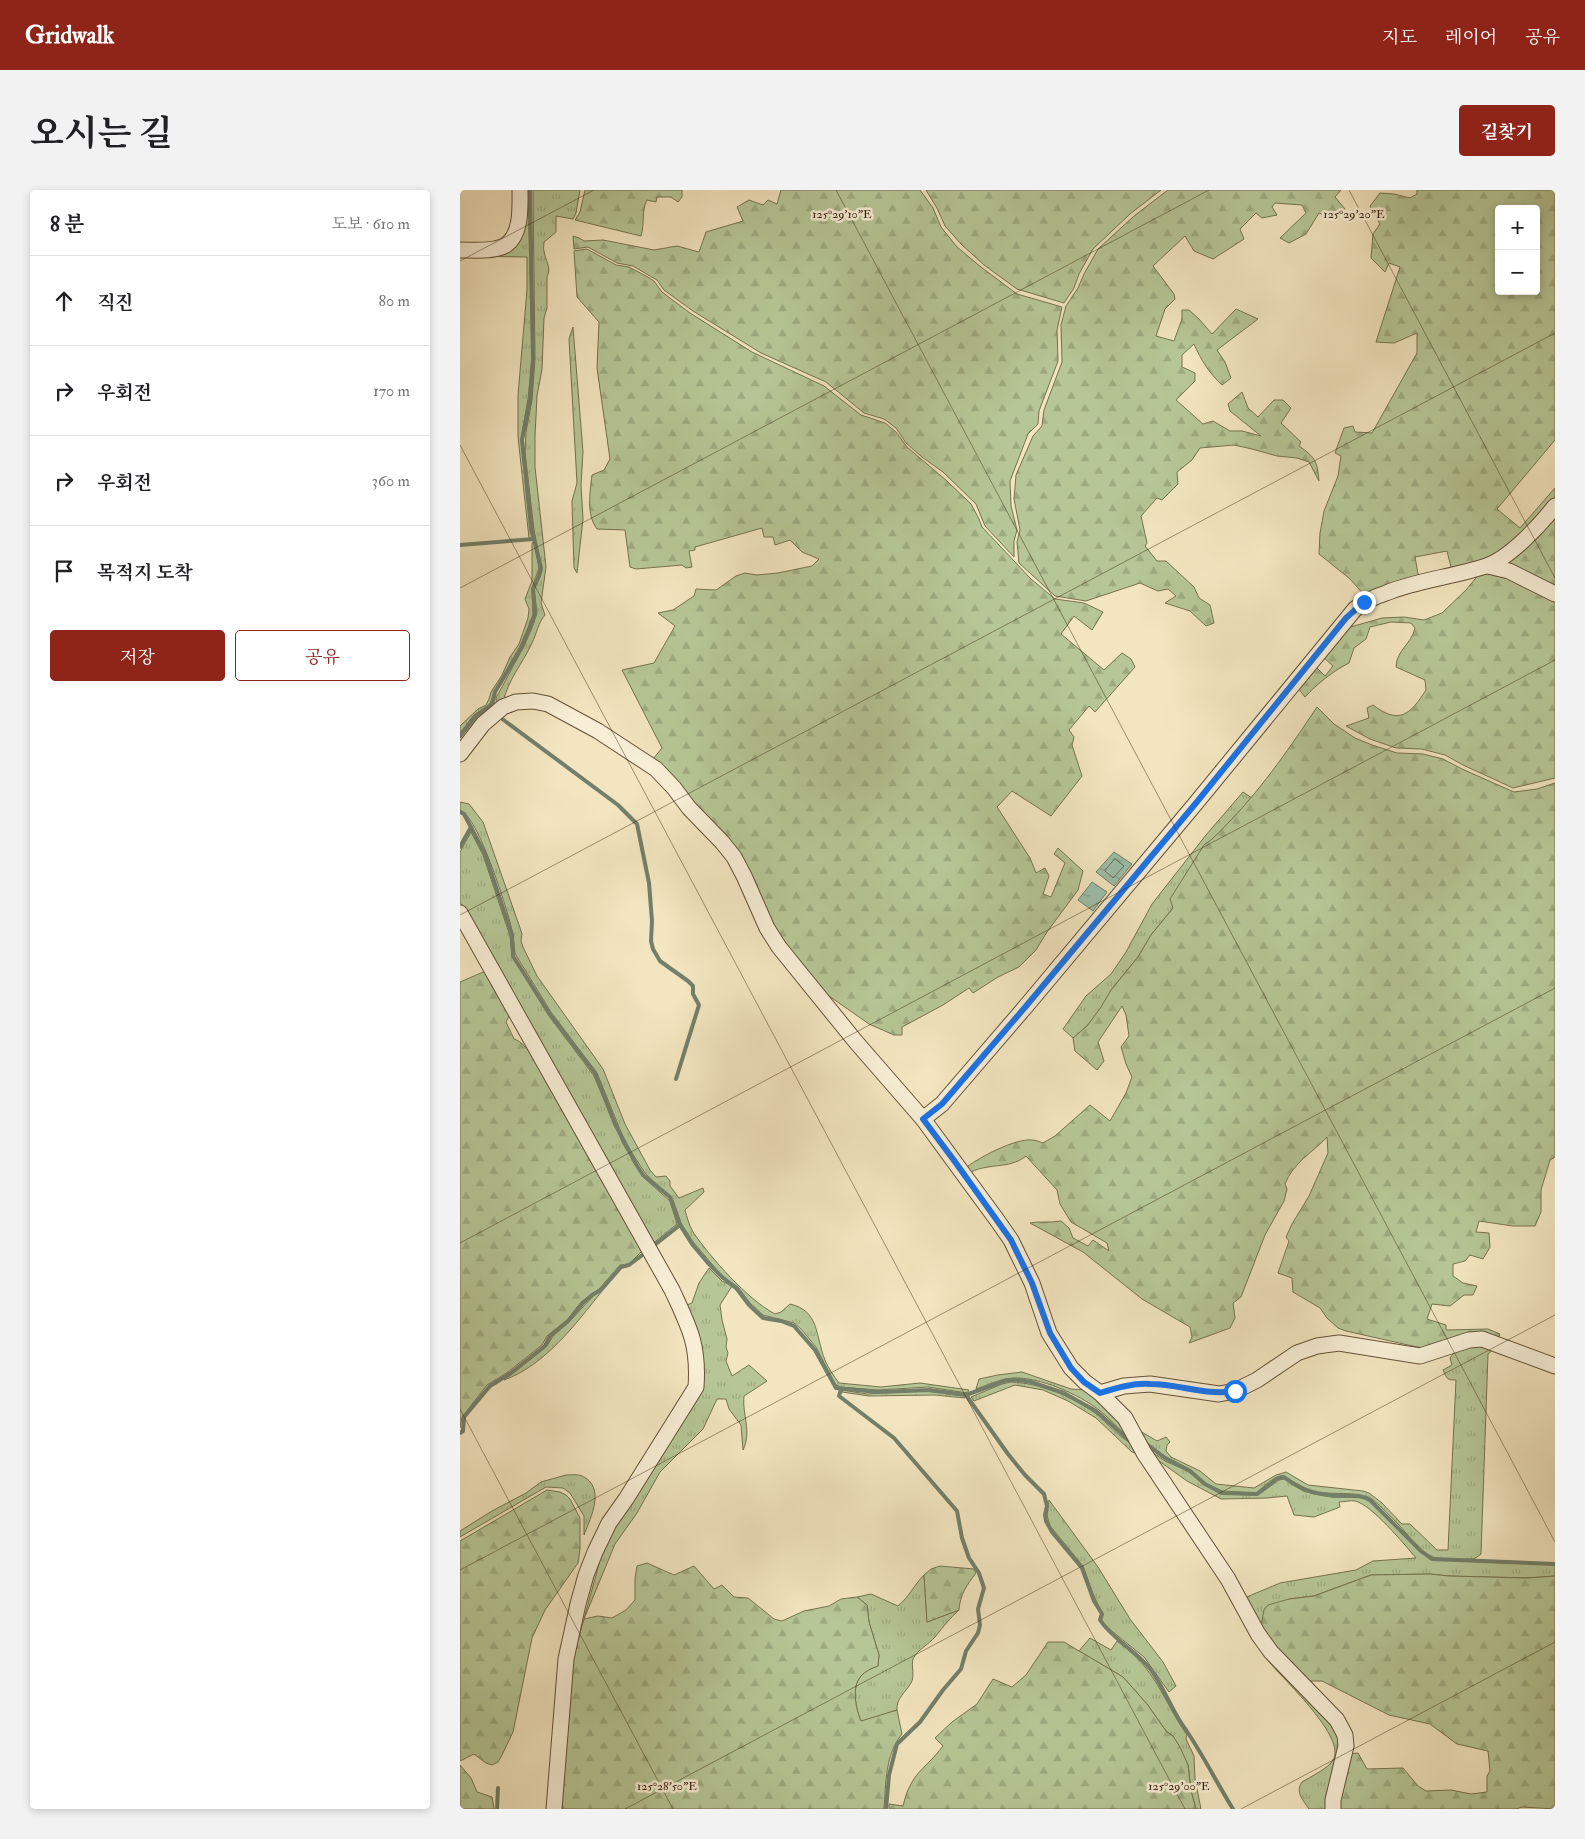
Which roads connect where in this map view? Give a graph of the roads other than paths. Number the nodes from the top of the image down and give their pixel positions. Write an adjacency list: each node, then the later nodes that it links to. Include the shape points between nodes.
1 (520, 190): 2 (street, via 519,220 515,234 506,244 491,249)
2 (460, 250)
3 (1555, 506): 4 (street, via 1538,528)
4 (1488, 566): 5 (street, via 1509,571); 8 (street, via 1407,585 1364,602 1355,609 1021,1012 942,1104)
5 (1555, 594)
6 (460, 754): 8 (street, via 483,724 503,707 533,701 548,704 598,731 656,769 734,857 767,928 793,966)
7 (460, 913): 11 (street, via 672,1290 695,1348 696,1386 609,1523 586,1575 566,1659)
8 (923, 1119): 10 (street, via 1011,1240 1032,1283 1050,1333 1071,1368)
9 (1555, 1366): 10 (street, via 1482,1339 1420,1356 1340,1343 1297,1353 1235,1391 1220,1394 1150,1384 1124,1386)
10 (1100, 1393): 12 (street, via 1125,1418 1228,1579 1258,1634 1271,1652 1329,1710 1345,1735 1346,1746)
11 (554, 1809)
12 (1333, 1809)

